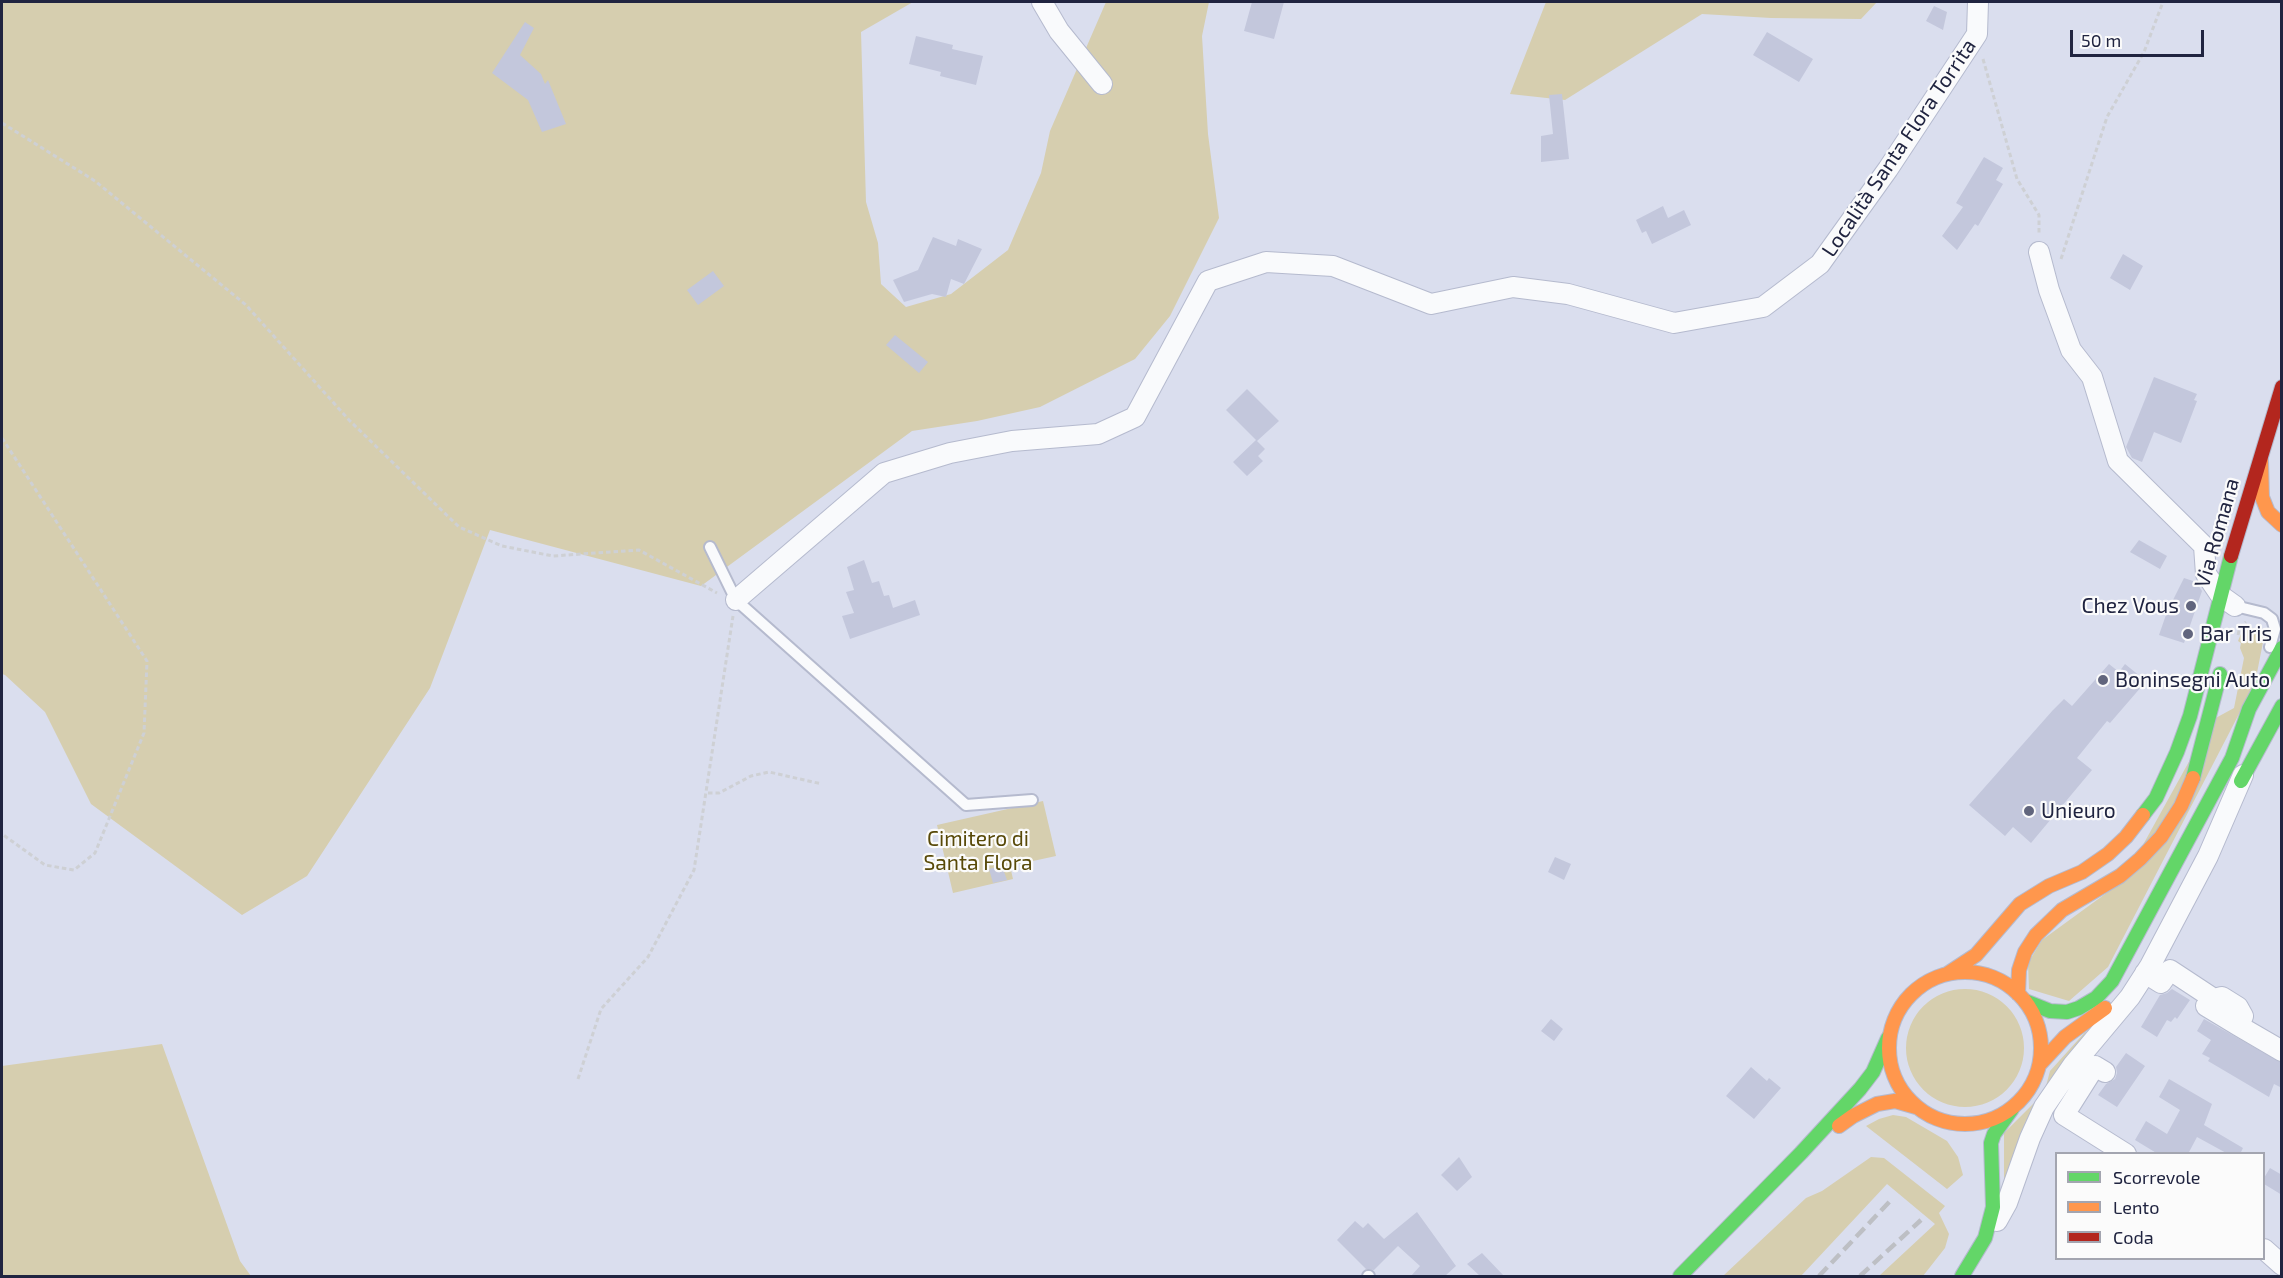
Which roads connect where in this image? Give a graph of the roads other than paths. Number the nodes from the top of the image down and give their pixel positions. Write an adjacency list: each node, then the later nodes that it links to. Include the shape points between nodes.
1 (1042, 2): 3 (street, via 1059,31)
2 (1978, 2): 10 (street, Località Santa Flora Torrita, via 1977,34 1888,169 1820,264 1763,307 1674,323 1568,294 1513,287 1431,304 1333,266 1266,262 1208,281 1135,417 1098,434 1012,441 950,453 884,473)
3 (1101, 84)
4 (2039, 252): 11 (street, via 2071,350 2092,376 2118,461 2204,546 2206,574)
5 (2282, 387): 6 (main road, Via Romana)
6 (2261, 461): 7 (main road, via 2262,497 2268,512); 9 (main road, Via Romana); 11 (main road, Via Romana, via 2235,541)
7 (2282, 525)
8 (710, 547): 10 (lane)
9 (2244, 563)
10 (736, 600): 21 (lane, via 966,805)
11 (2231, 605): 15 (lane, via 2264,613 2272,619 2275,629); 16 (main road, Via Romana)
12 (2282, 648): 15 (main road)
13 (2224, 655): 18 (main road)
14 (2282, 676): 19 (main road)
15 (2264, 679): 19 (main road)
16 (2198, 686): 18 (street); 23 (main road, Via Romana, via 2168,775 2126,837 2082,872 2020,904 1976,955)
17 (2282, 706): 20 (main road)
18 (2211, 710): 24 (main road, via 2192,783 2161,837 2120,876 2062,910 2036,935 2019,970)
19 (2232, 758): 24 (main road, via 2112,981 2096,998 2067,1011 2050,1011)
20 (2244, 775): 22 (street, via 2208,856); 27 (main road, via 2142,963 2102,1012 2065,1037)
21 (1032, 800)
22 (2145, 973): 26 (street, via 2161,983 2170,970 2214,999 2222,997 2238,1007 2243,1016 2239,1026); 35 (street, via 2044,1107 2001,1216)
23 (1947, 974): 24 (main road, via 1985,975 2003,982); 25 (main road, via 1926,982 1908,997)
24 (2022, 998): 27 (main road, via 2036,1021 2041,1042)
25 (1889, 1038): 29 (main road, via 1889,1064 1899,1088); 34 (main road, via 1873,1072)
26 (2282, 1051)
27 (2040, 1064): 30 (main road, via 2025,1096)
28 (2105, 1072): 33 (street, via 2094,1066 2064,1114)
29 (1916, 1107): 31 (main road); 34 (main road, via 1895,1101 1876,1104)
30 (2012, 1108): 31 (main road, via 1991,1120 1967,1125); 35 (main road, via 1991,1143 1993,1207)
31 (1943, 1122): 32 (main road)
32 (1956, 1135)
33 (2123, 1152)
34 (1802, 1153): 38 (main road)
35 (1985, 1238): 39 (main road)
36 (2265, 1250): 37 (street)
37 (2282, 1265)
38 (1680, 1276)
39 (1962, 1276)

